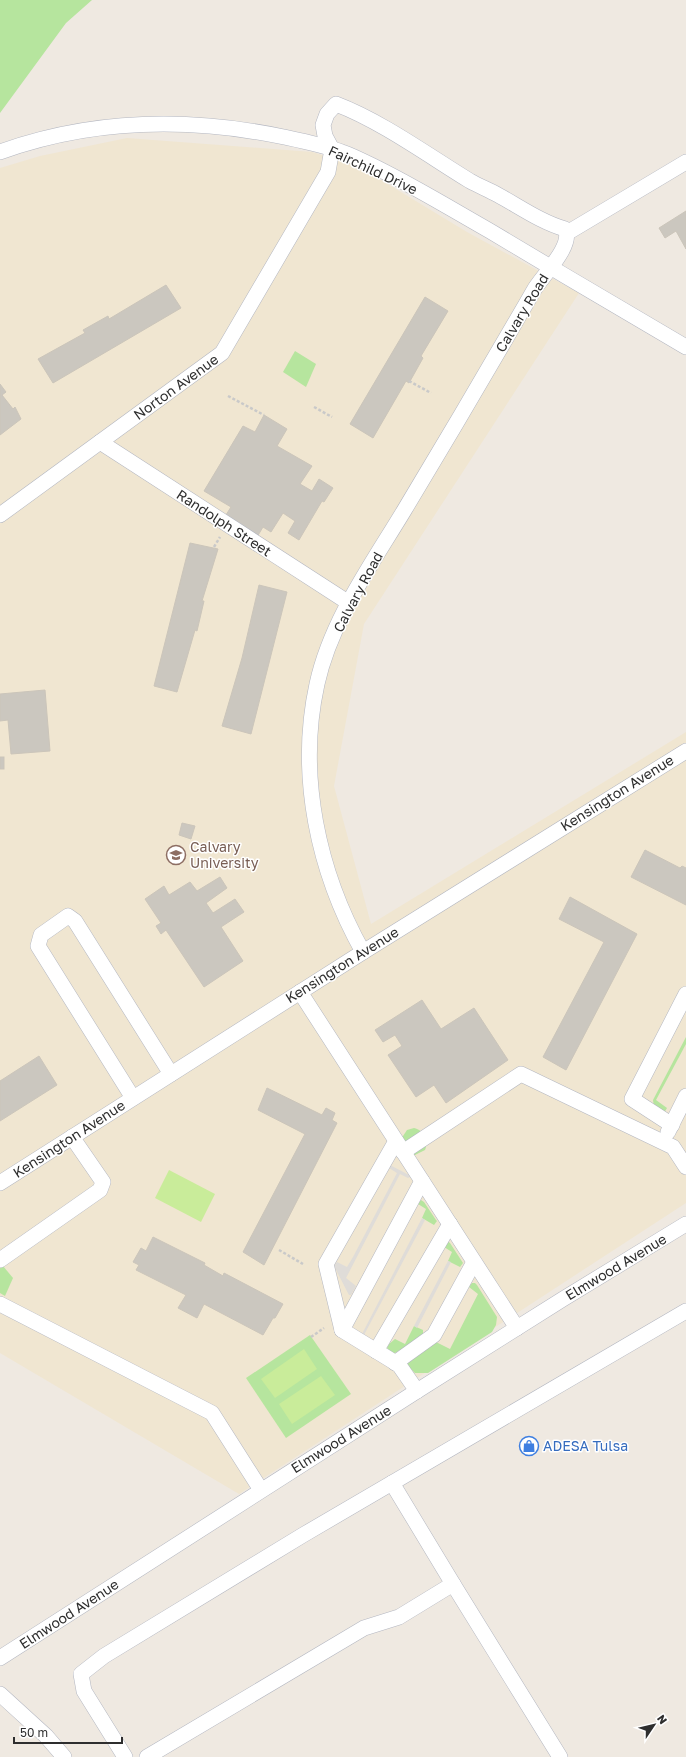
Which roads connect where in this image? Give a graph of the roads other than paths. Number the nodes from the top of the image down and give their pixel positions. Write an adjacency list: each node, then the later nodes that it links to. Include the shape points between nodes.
1 (332, 149): 2 (street, Fairchild Drive, via 243,130 197,125 136,125 81,130 36,140); 4 (street, via 323,125 327,114 336,104 397,136 471,182 565,229); 5 (street, Fairchild Drive, via 400,180); 7 (street, Norton Avenue, via 328,172 222,353)
2 (0, 152)
3 (686, 162): 4 (street)
4 (567, 233): 5 (street, Calvary Road, via 566,245)
5 (550, 267): 6 (street, Fairchild Drive); 9 (street, Calvary Road)
6 (686, 347)
7 (100, 442): 8 (street, Norton Avenue); 9 (street, Randolph Street)
8 (0, 515)
9 (349, 603): 11 (street, Calvary Road, via 329,648 317,684 310,775 312,809 320,844 351,930)
10 (686, 750): 11 (street, Kensington Avenue)
11 (363, 952): 12 (street, Kensington Avenue)
12 (300, 992): 14 (street, Kensington Avenue); 20 (street)
13 (686, 994): 17 (street, via 632,1099)
14 (171, 1074): 16 (street, Kensington Avenue); 16 (street, via 75,921 68,916 41,935 38,946)
15 (686, 1096): 17 (street)
16 (133, 1098): 18 (street, Kensington Avenue)
17 (672, 1125): 19 (street)
18 (72, 1137): 23 (street, Kensington Avenue); 26 (street, via 103,1182 100,1190)
19 (663, 1142): 20 (street, via 521,1074); 21 (street, via 673,1147)
20 (399, 1146): 22 (street); 31 (street, via 326,1264)
21 (686, 1167)
22 (422, 1181): 24 (street); 31 (street)
23 (0, 1183)
24 (450, 1224): 27 (street); 32 (street)
25 (686, 1224): 30 (street, Elmwood Avenue)
26 (0, 1260)
27 (474, 1262): 30 (street); 33 (street, via 434,1335)
28 (0, 1304): 36 (street, via 212,1413)
29 (686, 1311): 35 (street)
30 (517, 1328): 34 (street, Elmwood Avenue)
31 (342, 1330): 32 (street)
32 (376, 1351): 33 (street)
33 (395, 1362): 34 (street)
34 (417, 1391): 36 (street, Elmwood Avenue)
35 (392, 1483): 37 (street); 41 (street, via 104,1656 81,1674 84,1691)
36 (261, 1490): 38 (street, Elmwood Avenue)
37 (454, 1584): 42 (street, via 399,1617 364,1628); 43 (street)
38 (0, 1658)
39 (0, 1694): 40 (street, via 46,1736)
40 (64, 1757)
41 (125, 1757)
42 (147, 1757)
43 (560, 1757)

